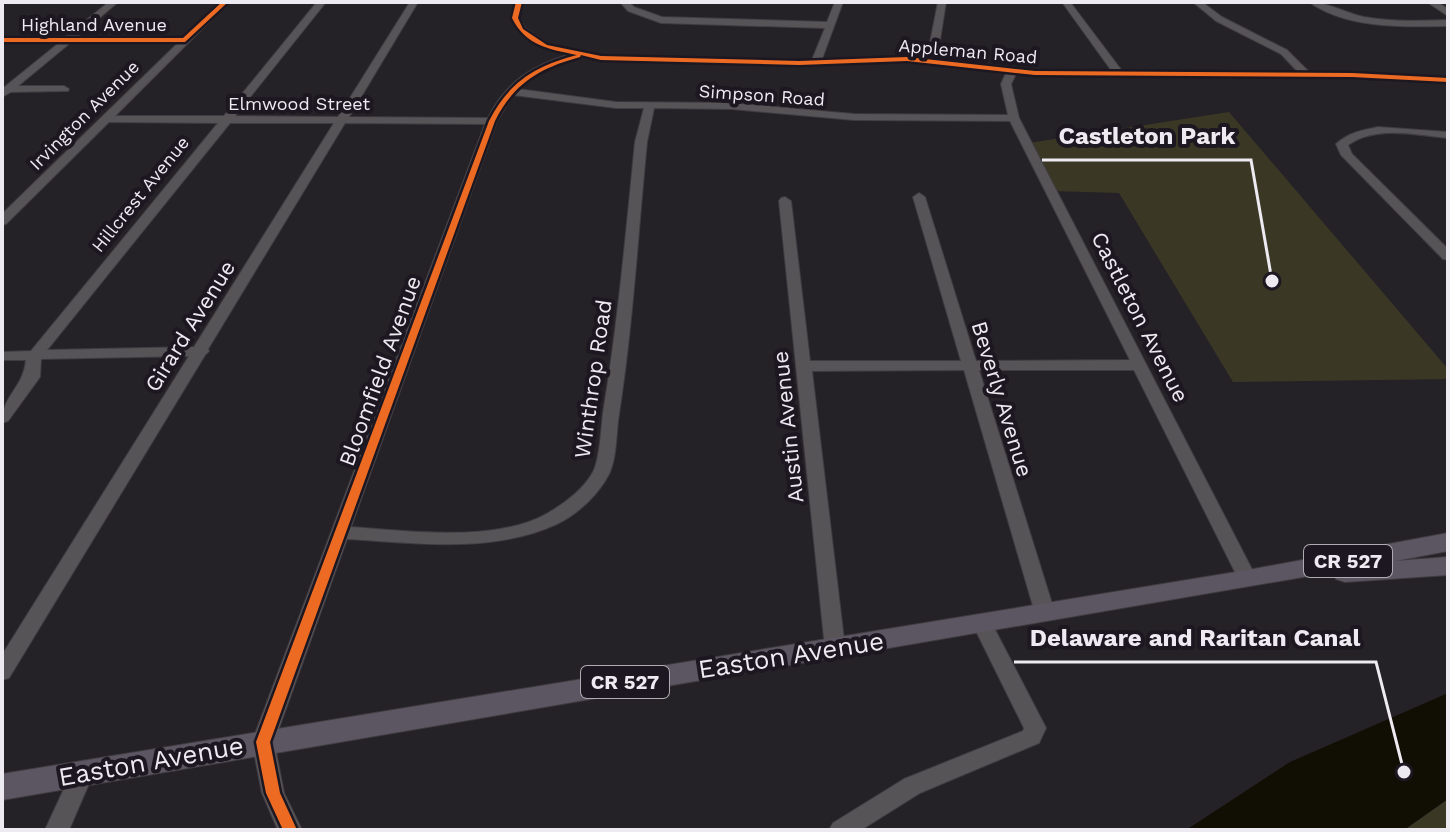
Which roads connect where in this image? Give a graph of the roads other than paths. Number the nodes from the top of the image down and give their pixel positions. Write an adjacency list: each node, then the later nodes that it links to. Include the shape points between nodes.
1 (114, 2): 17 (street)
2 (225, 2): 18 (street, Irvington Avenue)
3 (322, 2): 32 (street, Hillcrest Avenue)
4 (414, 2): 33 (street, Girard Avenue)
5 (519, 2): 19 (street, Appleman Road, via 515,18 530,38)
6 (624, 2): 15 (street, via 661,20)
7 (839, 2): 15 (street)
8 (942, 2): 20 (street)
9 (1066, 2): 23 (street)
10 (1197, 2): 24 (street, via 1284,52)
11 (1313, 2): 14 (street, via 1368,22)
12 (1431, 2): 13 (street)
13 (1448, 13)
14 (1448, 23)
15 (828, 25): 21 (street)
16 (2, 40): 17 (street, Highland Avenue)
17 (69, 40): 18 (street, Highland Avenue); 27 (street)
18 (185, 40): 31 (street, Irvington Avenue)
19 (580, 55): 21 (street, Appleman Road); 28 (street, Bloomfield Avenue, via 546,65)
20 (932, 60): 21 (street, Appleman Road); 22 (street, Appleman Road)
21 (816, 63)
22 (1012, 71): 23 (street, Appleman Road); 30 (street, Castleton Avenue, via 1006,84)
23 (1119, 74): 24 (street, Appleman Road)
24 (1306, 74): 25 (street, Appleman Road)
25 (1448, 80)
26 (64, 89): 27 (street)
27 (4, 90)
28 (509, 91): 29 (street, Simpson Road, via 577,102); 34 (street, Bloomfield Avenue)
29 (650, 105): 30 (street, Simpson Road, via 854,117); 47 (street, Winthrop Road, via 641,142 619,365 602,472 595,485 564,512 522,532 465,538)
30 (1014, 118): 44 (street, Castleton Avenue)
31 (107, 119): 32 (street, Elmwood Street); 38 (street, Irvington Avenue)
32 (223, 121): 33 (street, Elmwood Street); 42 (street, Hillcrest Avenue)
33 (342, 121): 34 (street, Elmwood Street); 40 (street, Girard Avenue)
34 (492, 121): 47 (street, Bloomfield Avenue)
35 (1448, 135): 39 (street, via 1367,132 1349,138 1342,148)
36 (919, 197): 43 (street, Beverly Avenue)
37 (785, 201): 45 (street, Austin Avenue)
38 (2, 221)
39 (1448, 256)
40 (202, 351): 42 (street); 54 (street, Girard Avenue)
41 (2, 356): 42 (street)
42 (34, 357): 46 (street, Hillcrest Avenue, via 32,377)
43 (969, 365): 44 (street); 45 (street); 51 (street, Beverly Avenue)
44 (1139, 365): 50 (street, Castleton Avenue)
45 (804, 366): 53 (street, Austin Avenue)
46 (2, 418)
47 (342, 533): 55 (street, Bloomfield Avenue)
48 (1448, 542): 50 (main road, Easton Avenue / CR 527)
49 (1448, 566): 50 (main road, Easton Avenue / CR 527)
50 (1248, 579): 51 (main road, Easton Avenue / CR 527)
51 (1045, 613): 52 (main road, Easton Avenue / CR 527)
52 (982, 623): 53 (main road, Easton Avenue / CR 527); 60 (street, via 1035,728 1031,737 912,786)
53 (835, 648): 55 (main road, Easton Avenue / CR 527)
54 (2, 672)
55 (263, 742): 56 (main road, Easton Avenue / CR 527); 59 (street, via 273,793)
56 (83, 772): 57 (main road, Easton Avenue / CR 527); 58 (street)
57 (2, 787)
58 (57, 830)
59 (290, 830)
60 (841, 830)

